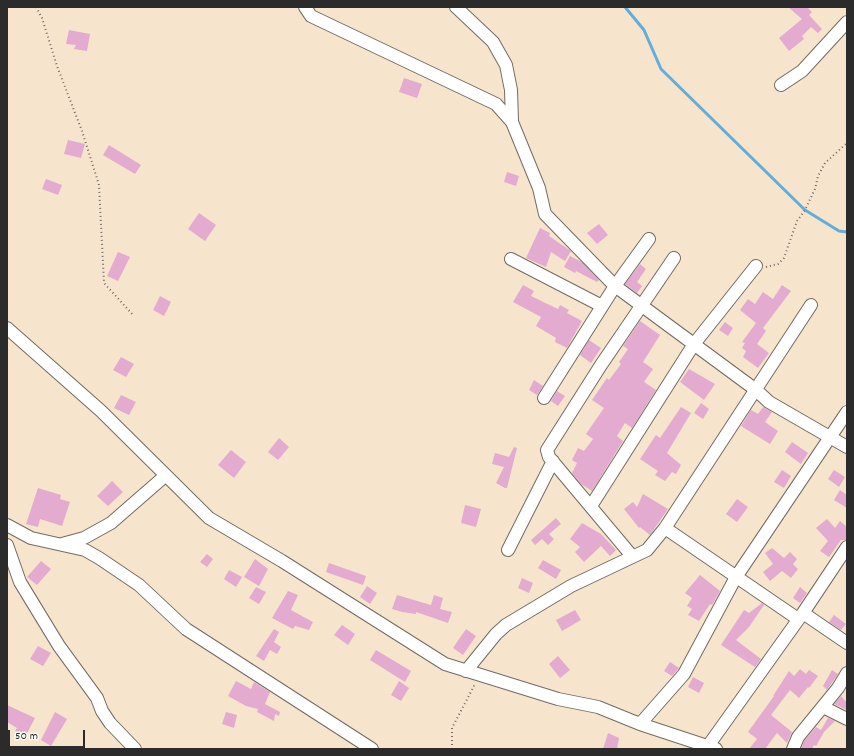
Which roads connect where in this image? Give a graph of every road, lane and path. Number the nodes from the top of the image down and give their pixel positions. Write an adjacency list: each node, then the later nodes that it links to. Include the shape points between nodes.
1 (36, 7): 16 (path, via 100,184 104,283)
2 (305, 7): 6 (street, via 311,16 496,104)
3 (456, 7): 6 (street, via 493,42 506,65 511,90)
4 (847, 22): 5 (street, via 802,72)
5 (781, 85)
6 (512, 122): 12 (street, via 539,188 545,214)
7 (847, 143): 11 (path, via 825,163 805,210 797,221 784,258 778,264 765,268)
8 (649, 239): 12 (street)
9 (674, 258): 15 (street)
10 (511, 259): 14 (street)
11 (756, 266): 18 (street)
12 (615, 286): 14 (street); 15 (street)
13 (811, 305): 19 (street)
14 (602, 306): 20 (street)
15 (641, 306): 18 (street); 24 (street, via 548,446 547,453)
16 (134, 316)
17 (7, 328): 25 (street, via 101,411)
18 (694, 344): 19 (street); 26 (street)
19 (756, 390): 22 (street, via 769,402); 28 (street)
20 (544, 398)
21 (847, 412): 22 (street)
22 (831, 438): 23 (street); 34 (street)
23 (847, 447)
24 (553, 461): 26 (street); 31 (street)
25 (165, 476): 30 (street, via 112,523 84,538); 37 (street, via 210,518 445,664)
26 (591, 506): 33 (street)
27 (7, 525): 30 (street, via 30,538)
28 (665, 528): 33 (street, via 647,550); 34 (street)
29 (7, 545): 44 (street, via 20,582 59,646 97,698 110,723)
30 (56, 545): 45 (street, via 85,550 128,577 186,629)
31 (508, 550)
32 (845, 552): 35 (street)
33 (632, 556): 37 (street, via 571,586 506,625)
34 (736, 577): 35 (street); 42 (street, via 684,674)
35 (800, 616): 36 (street); 43 (street)
36 (847, 643)
37 (466, 671): 39 (street)
38 (847, 673): 40 (street)
39 (479, 676): 42 (street, via 558,699 598,707); 46 (path, via 452,728)
40 (823, 708): 41 (street); 47 (street, via 798,737)
41 (847, 719)
42 (640, 724): 43 (street)
43 (712, 748)
44 (135, 749)
45 (372, 749)
46 (452, 749)
47 (793, 749)

